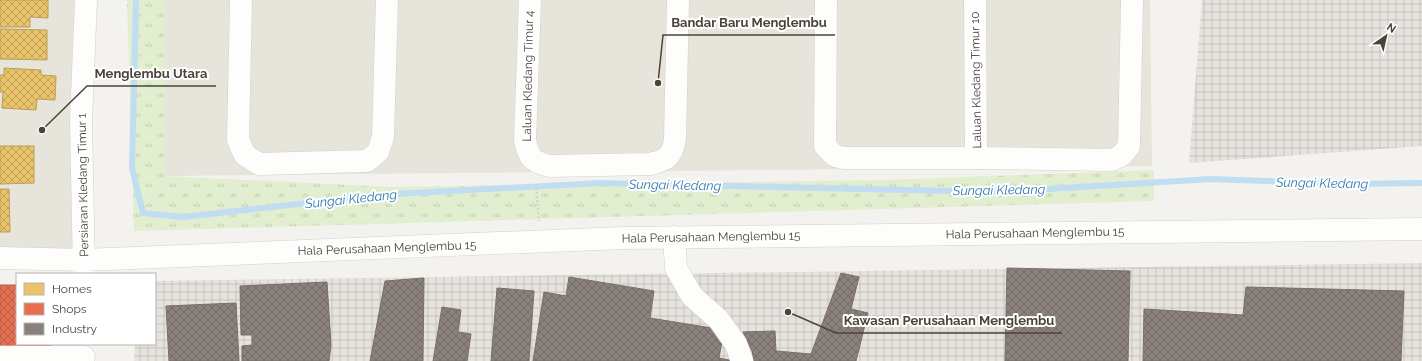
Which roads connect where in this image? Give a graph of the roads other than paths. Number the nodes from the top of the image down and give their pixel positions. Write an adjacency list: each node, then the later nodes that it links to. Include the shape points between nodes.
1 (86, 0): 13 (street, Persiaran Kledang Timur 1, via 81,120)
2 (241, 0): 3 (street, via 238,140 245,155 259,164 367,161 378,152 383,136)
3 (387, 0)
4 (530, 0): 5 (street, Laluan Kledang Timur 4, via 525,140 528,154 535,162 549,166 650,164 664,160 673,151)
5 (678, 0)
6 (826, 0): 9 (street, via 825,146 835,156 844,158)
7 (975, 0): 9 (street, Laluan Kledang Timur 10)
8 (1132, 0): 9 (street, Laluan Kledang Timur 10, via 1130,135 1129,146 1122,155 1112,160)
9 (976, 158)
10 (1422, 229): 11 (street, Hala Perusahaan Menglembu 15)
11 (674, 237): 13 (street, Hala Perusahaan Menglembu 15); 16 (street, via 676,268 692,296 719,320 736,344)
12 (0, 258): 13 (street, Hala Perusahaan Menglembu 15)
13 (84, 267)
14 (84, 354): 15 (street)
15 (0, 357)
16 (742, 361)

